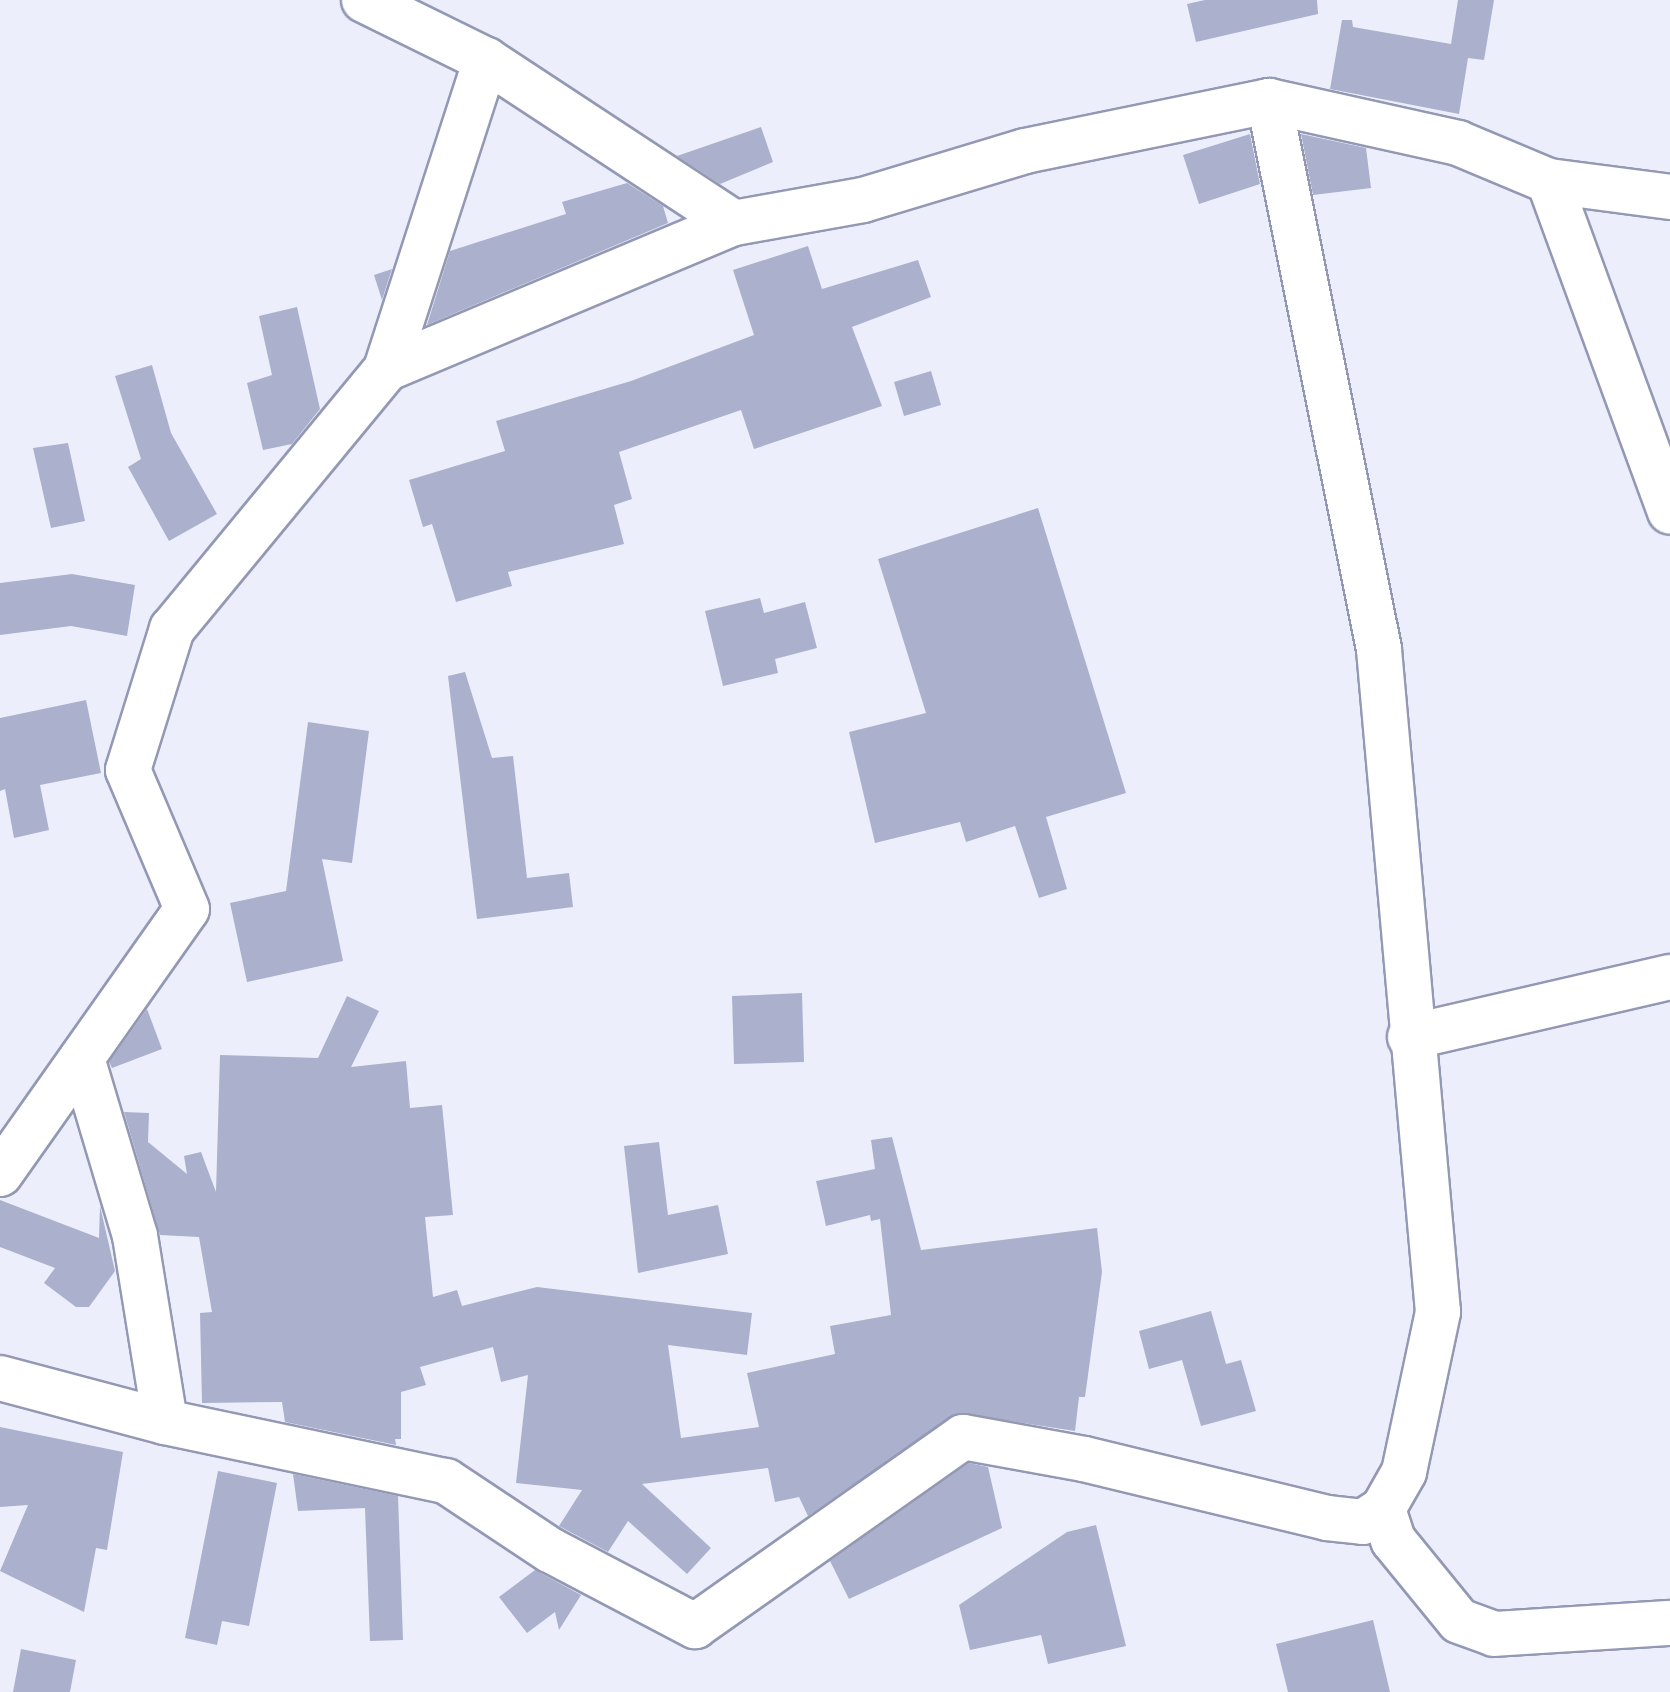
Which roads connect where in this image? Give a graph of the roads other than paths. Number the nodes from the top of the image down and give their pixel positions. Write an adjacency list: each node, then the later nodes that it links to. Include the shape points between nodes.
1 (364, 0): 2 (street)
2 (486, 60): 6 (street); 7 (street)
3 (1269, 101): 4 (street, via 1458,143); 6 (street, via 1025,151 863,200); 10 (street, via 1379,649)
4 (1549, 181): 5 (street); 8 (street)
5 (1670, 197)
6 (734, 223): 7 (street)
7 (386, 369): 11 (street, via 172,629 128,770 187,909)
8 (1670, 512)
9 (1670, 977): 10 (street)
10 (1410, 1037): 15 (street, via 1438,1312 1404,1472)
11 (82, 1058): 12 (street); 14 (street, via 135,1236)
12 (0, 1174)
13 (0, 1378): 14 (street)
14 (165, 1422): 15 (street, via 446,1481 550,1550 695,1626 963,1437 1084,1459 1327,1518 1363,1522)
15 (1383, 1509): 16 (street, via 1393,1540 1459,1621 1494,1634)
16 (1670, 1623)

